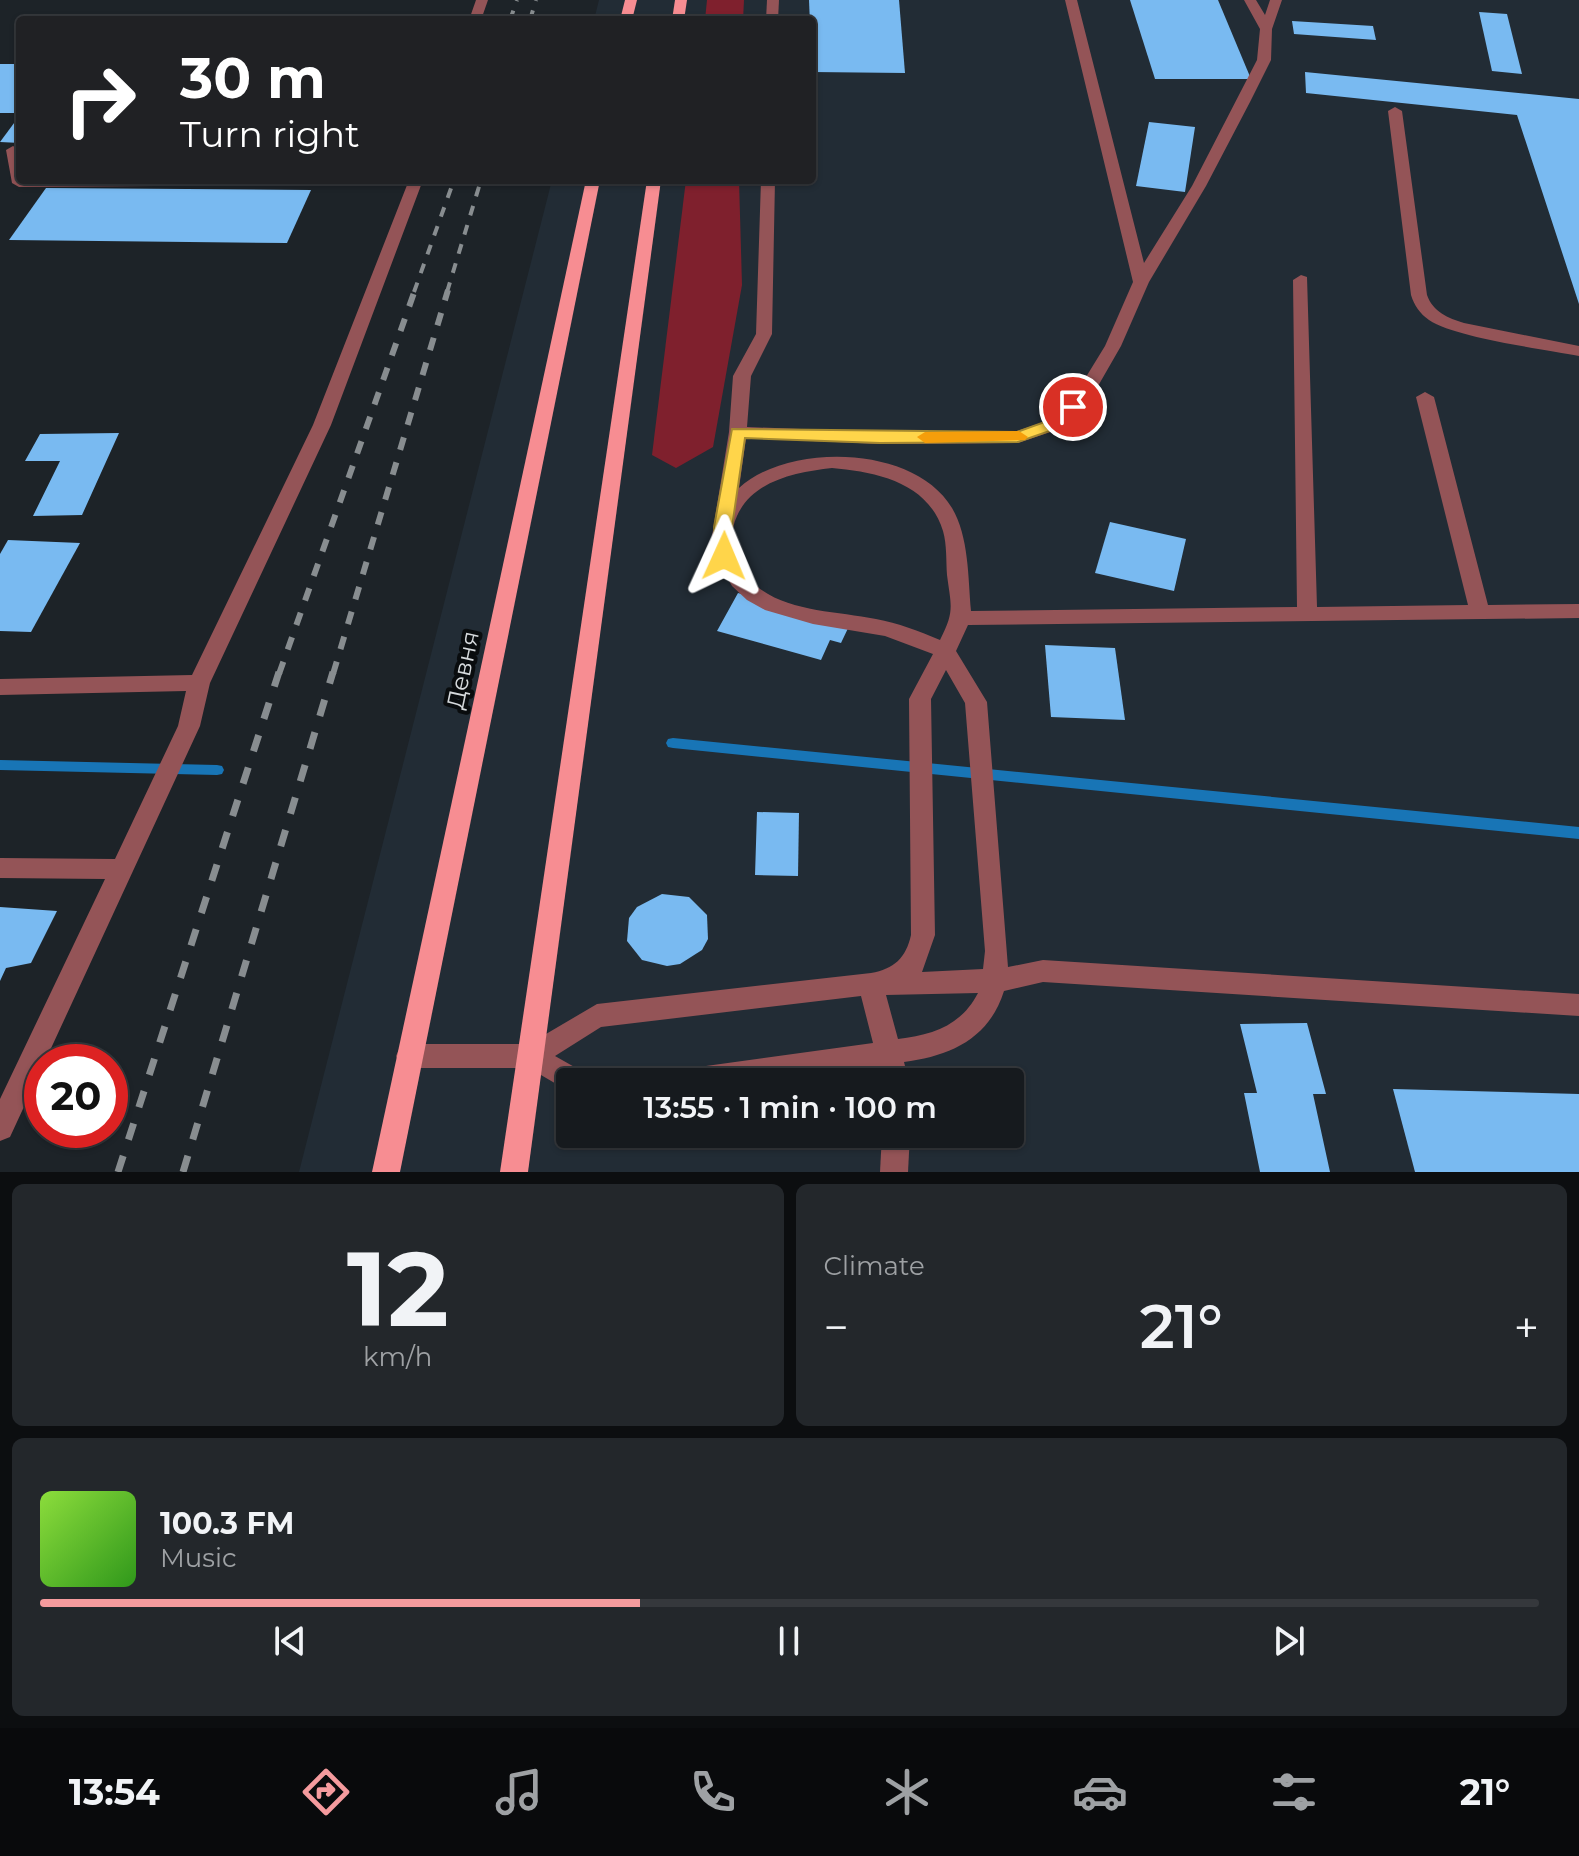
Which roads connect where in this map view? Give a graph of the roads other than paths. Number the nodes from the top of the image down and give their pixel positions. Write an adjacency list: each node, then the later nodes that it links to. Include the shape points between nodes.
1 (1071, 0): 13 (lane)
2 (1250, 0): 4 (lane)
3 (1276, 0): 4 (lane)
4 (1266, 29): 13 (lane, via 1264,60 1199,186)
5 (1395, 111): 14 (lane, via 1419,295 1426,310 1462,327)
6 (13, 150): 7 (lane)
7 (16, 166)
8 (414, 184): 23 (lane, via 322,425)
9 (592, 184): 31 (main road, Девня)
10 (653, 184): 32 (main road)
11 (768, 184): 16 (lane, via 764,334 742,376)
12 (1301, 280): 20 (lane)
13 (1141, 282): 16 (lane, via 1113,346 1062,422 1018,437)
14 (1579, 351)
15 (1425, 397): 19 (lane)
16 (738, 432): 17 (lane)
17 (723, 527): 21 (lane, via 730,510 758,482 804,465 869,465 903,476 943,509 953,533); 22 (lane, via 724,556 731,572 773,607 812,619 875,626)
18 (1579, 611): 19 (lane)
19 (1480, 612): 20 (lane)
20 (1307, 614): 21 (lane)
21 (962, 618): 22 (lane)
22 (945, 651): 27 (lane, via 976,702); 28 (lane, via 920,699 921,949 906,973)
23 (199, 683): 24 (lane); 26 (lane, via 189,726)
24 (0, 687)
25 (0, 868): 26 (lane)
26 (119, 869): 36 (lane)
27 (996, 981): 28 (lane); 29 (lane, via 1043,971); 30 (lane, via 986,1007 966,1029 936,1046)
28 (871, 984): 30 (lane); 32 (lane, via 597,1016)
29 (1579, 1005)
30 (890, 1052): 33 (lane); 34 (lane)
31 (409, 1056): 32 (lane); 38 (main road, Девня)
32 (532, 1056): 35 (lane); 39 (main road)
33 (776, 1068)
34 (893, 1068)
35 (556, 1070)
36 (0, 1128)
37 (895, 1148): 40 (lane)
38 (386, 1172)
39 (514, 1172)
40 (894, 1172)

